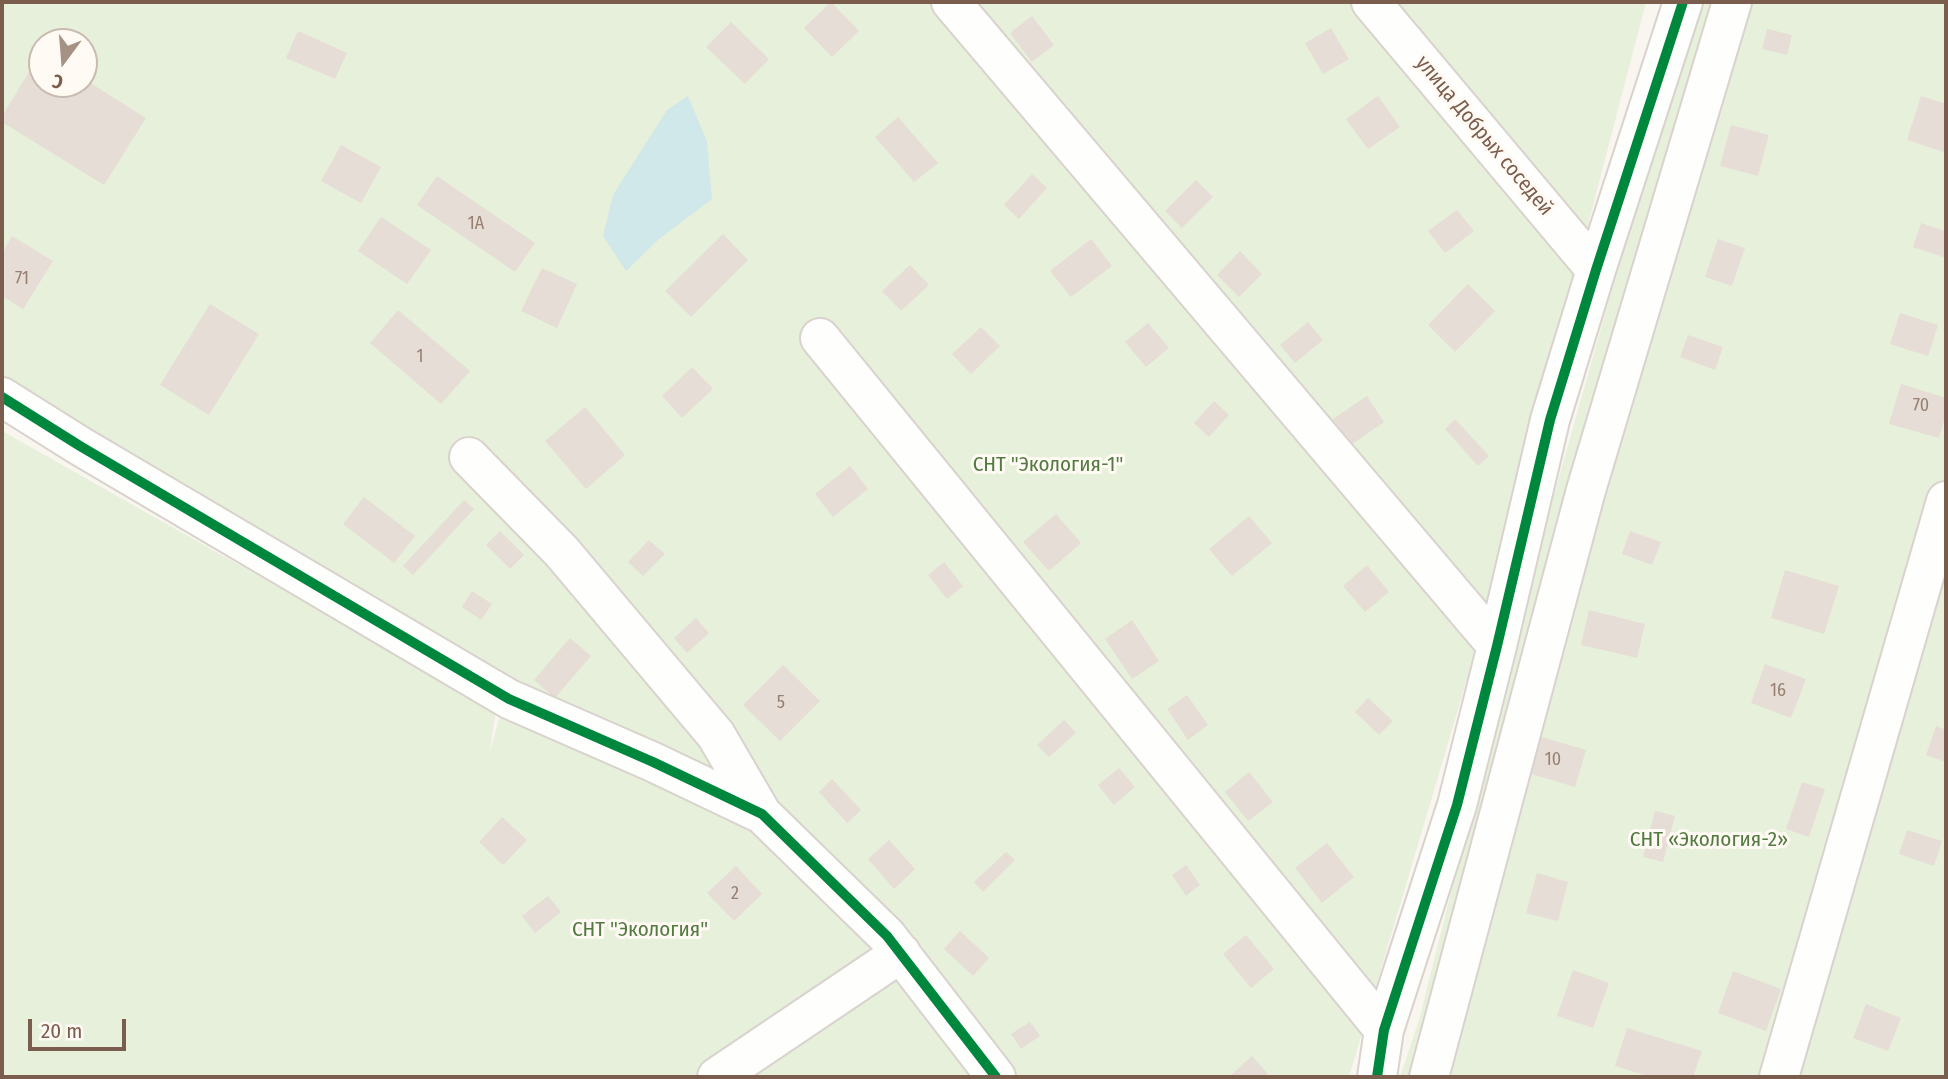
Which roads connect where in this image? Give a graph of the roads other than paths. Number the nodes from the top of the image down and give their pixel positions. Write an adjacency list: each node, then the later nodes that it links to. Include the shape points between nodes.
1 (951, 2): 10 (street)
2 (1371, 2): 5 (street, улица Добрых соседей)
3 (1683, 2): 5 (street)
4 (1731, 2): 17 (street, via 1586,490)
5 (1596, 270): 10 (street, via 1550,420)
6 (820, 338): 13 (street)
7 (2, 397): 11 (street, via 509,699)
8 (469, 457): 11 (street, via 562,552 716,735)
9 (1946, 501): 18 (street)
10 (1497, 646): 13 (street, via 1457,805)
11 (762, 814): 12 (street)
12 (901, 953): 14 (street); 15 (street)
13 (1384, 1030): 16 (street)
14 (717, 1077)
15 (996, 1077)
16 (1377, 1077)
17 (1429, 1077)
18 (1779, 1077)

